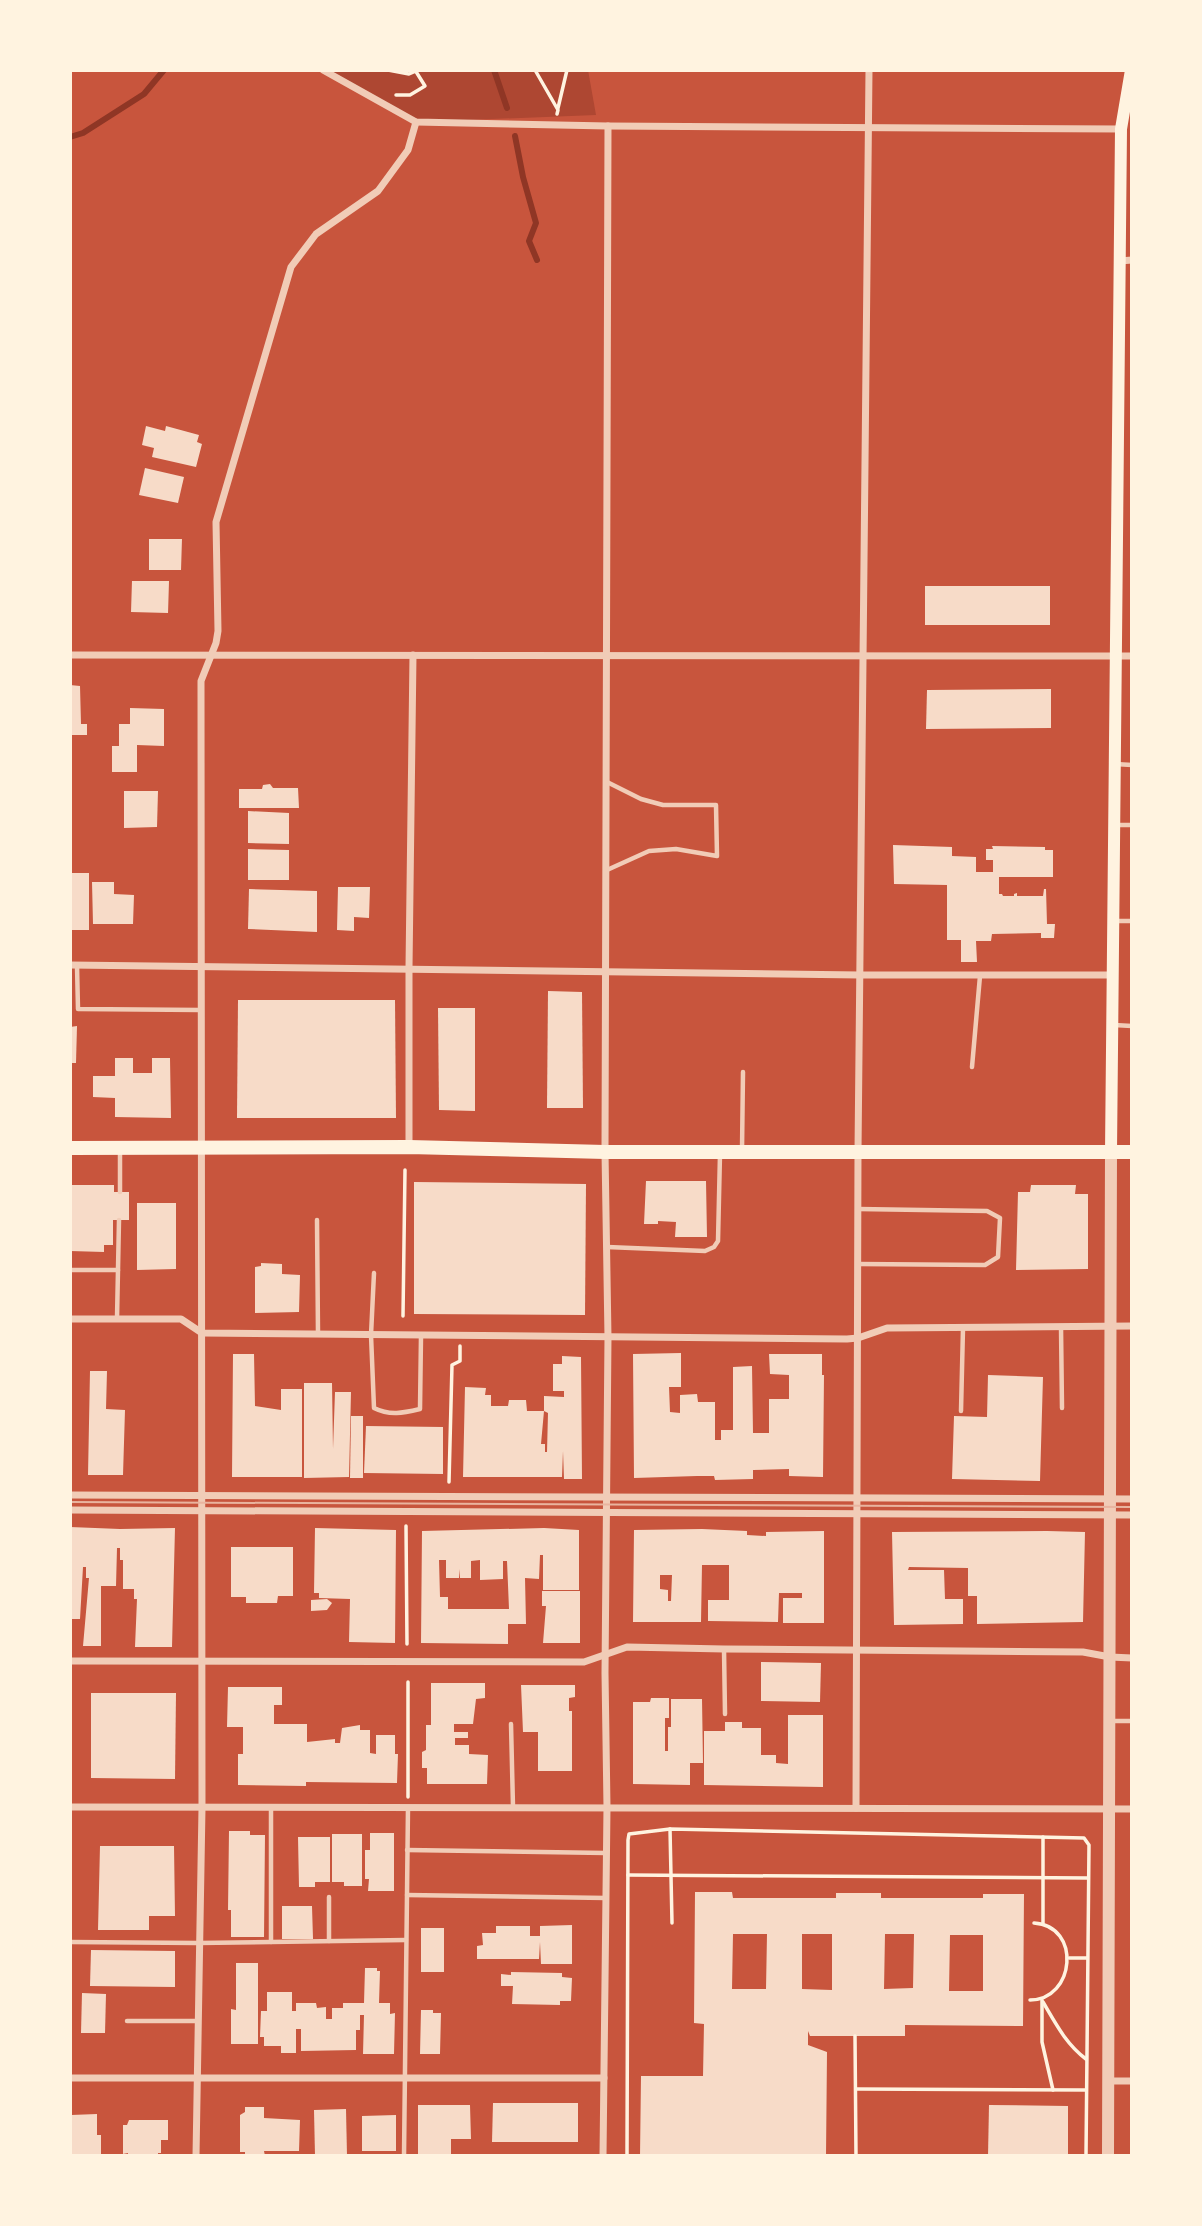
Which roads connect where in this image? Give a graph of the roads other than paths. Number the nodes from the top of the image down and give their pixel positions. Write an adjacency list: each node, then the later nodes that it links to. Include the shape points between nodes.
1 (323, 70): 4 (street)
2 (869, 70): 6 (street)
3 (1131, 70): 7 (main road)
4 (416, 122): 5 (street); 10 (street, via 408,150 378,191 316,234 291,267 216,522 218,631)
5 (608, 126): 6 (street); 12 (street)
6 (870, 128): 7 (street); 13 (street)
7 (1121, 129): 8 (main road)
8 (1126, 260): 14 (main road)
9 (70, 654): 10 (street)
10 (212, 655): 11 (street); 25 (street, via 201,681)
11 (413, 655): 12 (street); 26 (street)
12 (607, 655): 13 (street); 18 (street)
13 (863, 656): 14 (street); 28 (street)
14 (1115, 656): 15 (street); 16 (main road)
15 (1132, 656)
16 (1114, 764): 17 (lane); 19 (main road)
17 (1132, 765)
18 (607, 782): 21 (street); 21 (lane, via 663,804 716,805 717,856 676,849 649,851)
19 (1114, 825): 20 (lane); 22 (main road)
20 (1132, 825)
21 (607, 870): 27 (street)
22 (1114, 921): 23 (lane); 30 (main road)
23 (1132, 921)
24 (74, 965): 25 (street); 31 (lane, via 78,1009)
25 (201, 966): 26 (street); 31 (street)
26 (409, 968): 27 (street); 36 (street)
27 (607, 971): 28 (street); 43 (street)
28 (860, 975): 29 (street); 42 (street)
29 (980, 975): 30 (street); 34 (lane)
30 (1113, 975): 32 (main road)
31 (201, 1010): 39 (street)
32 (1113, 1025): 33 (lane); 44 (main road)
33 (1132, 1026)
34 (972, 1067)
35 (743, 1072): 40 (lane)
36 (409, 1147): 39 (main road); 43 (main road)
37 (120, 1148): 38 (main road); 39 (main road); 46 (lane)
38 (70, 1149)
39 (201, 1149): 61 (street)
40 (742, 1150): 41 (main road); 42 (main road)
41 (720, 1151): 43 (main road); 50 (lane, via 718,1241 714,1247 705,1251)
42 (858, 1151): 44 (main road); 47 (street)
43 (606, 1152): 50 (street)
44 (1111, 1152): 45 (main road); 58 (street)
45 (1132, 1152)
46 (120, 1192)
47 (858, 1209): 51 (street); 51 (lane, via 987,1211 1000,1218 998,1257 985,1265)
48 (119, 1220): 53 (lane)
49 (317, 1220): 62 (lane)
50 (607, 1247): 65 (street)
51 (858, 1264): 66 (street)
52 (70, 1270): 53 (lane)
53 (118, 1270): 56 (lane)
54 (373, 1273): 63 (lane)
55 (70, 1319): 56 (street)
56 (117, 1319): 61 (street, via 181,1319)
57 (1061, 1326): 58 (street); 60 (street); 67 (lane)
58 (1109, 1326): 59 (street); 73 (street)
59 (1132, 1326)
60 (963, 1327): 66 (street, via 887,1328); 68 (lane)
61 (202, 1333): 62 (street); 70 (street)
62 (318, 1334): 63 (street)
63 (371, 1335): 64 (street); 64 (lane, via 374,1408 403,1413 421,1409)
64 (421, 1335): 65 (street)
65 (608, 1337): 66 (street); 71 (street)
66 (858, 1338): 72 (street)
67 (1062, 1408)
68 (961, 1411)
69 (70, 1495): 70 (street)
70 (202, 1495): 71 (street); 76 (street)
71 (607, 1497): 72 (street); 77 (street)
72 (857, 1498): 73 (street); 78 (street)
73 (1111, 1499): 74 (street); 79 (street)
74 (1132, 1499)
75 (70, 1510): 76 (street)
76 (202, 1510): 77 (street); 87 (street)
77 (607, 1512): 78 (street); 83 (street)
78 (856, 1513): 79 (street); 82 (street)
79 (1111, 1514): 80 (street); 84 (street)
80 (1132, 1515)
81 (724, 1649): 82 (street); 83 (street, via 627,1647); 88 (lane)
82 (855, 1650): 84 (street, via 1083,1651); 98 (street)
83 (605, 1656): 87 (street, via 584,1662); 95 (street)
84 (1110, 1657): 85 (street); 89 (street)
85 (1132, 1658)
86 (70, 1661): 87 (street)
87 (201, 1661): 96 (street)
88 (725, 1713)
89 (1109, 1721): 90 (lane); 99 (street)
90 (1132, 1721)
91 (511, 1724): 94 (lane)
92 (408, 1806): 94 (street); 97 (street); 101 (lane)
93 (70, 1807): 96 (street)
94 (513, 1807): 95 (street)
95 (607, 1807): 98 (street); 102 (street)
96 (202, 1808): 97 (street); 110 (street)
97 (271, 1808): 109 (lane)
98 (856, 1808): 99 (street)
99 (1108, 1809): 100 (street); 117 (street)
100 (1132, 1809)
101 (407, 1850): 102 (lane); 103 (lane)
102 (606, 1853): 105 (street)
103 (407, 1895): 105 (lane); 106 (lane)
104 (329, 1897): 107 (lane)
105 (606, 1898): 116 (street)
106 (406, 1940): 107 (lane); 115 (lane)
107 (329, 1941): 109 (lane)
108 (70, 1942): 110 (lane)
109 (271, 1942): 110 (lane)
110 (198, 1943): 112 (street)
111 (127, 2021): 112 (lane)
112 (198, 2021): 113 (street)
113 (197, 2077): 114 (street); 115 (street); 119 (street)
114 (70, 2078)
115 (405, 2078): 116 (street); 120 (lane)
116 (604, 2078): 121 (street)
117 (1109, 2081): 118 (street); 122 (street)
118 (1132, 2081)
119 (196, 2156)
120 (404, 2156)
121 (603, 2156)
122 (1108, 2156)

